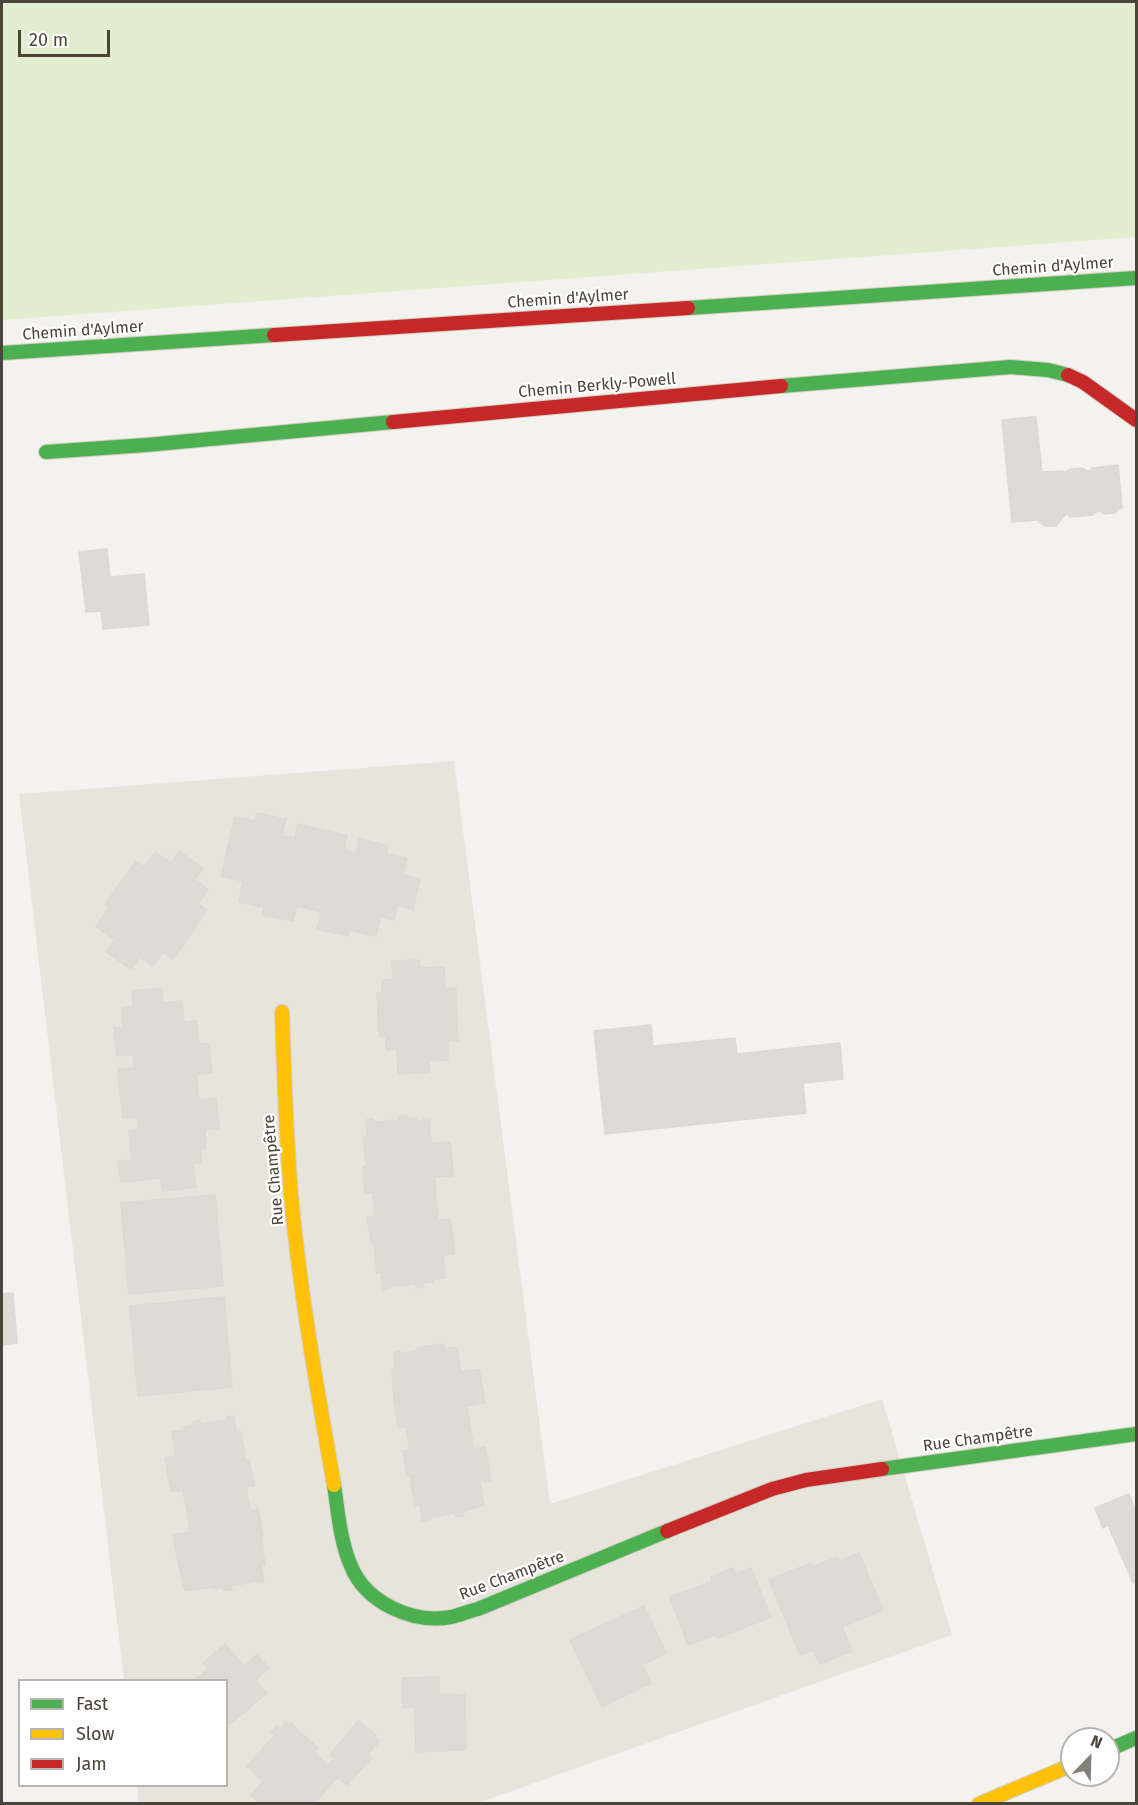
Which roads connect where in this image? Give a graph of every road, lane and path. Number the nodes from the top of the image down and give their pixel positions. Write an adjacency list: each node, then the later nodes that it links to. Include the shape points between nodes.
1 (1137, 278): 2 (street, Chemin d'Aylmer)
2 (2, 353)
3 (1137, 420): 4 (street, Chemin Berkly-Powell, via 1082,382 1060,372 1011,367)
4 (46, 452)
5 (282, 1012): 6 (street, Rue Champêtre, via 294,1220 344,1544 358,1580 370,1593 407,1615 452,1617 478,1609 734,1504 806,1480)
6 (1137, 1434)
7 (1137, 1738): 8 (street)
8 (1120, 1745)
9 (1060, 1770): 10 (street)
10 (979, 1803)

